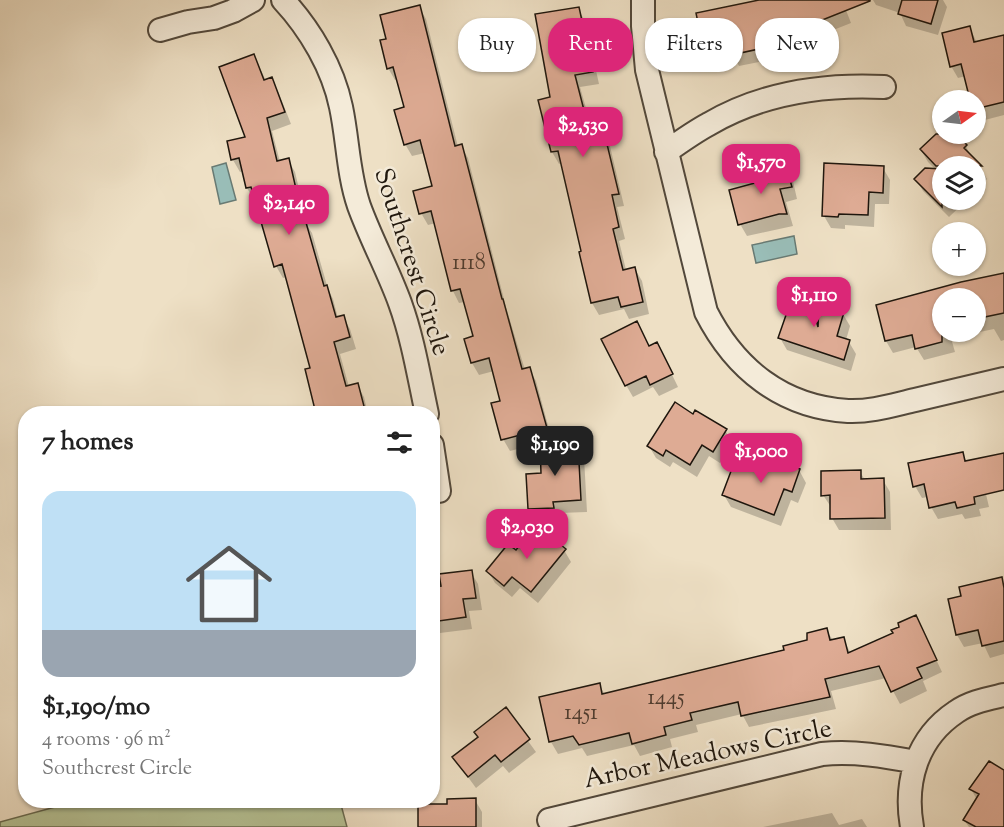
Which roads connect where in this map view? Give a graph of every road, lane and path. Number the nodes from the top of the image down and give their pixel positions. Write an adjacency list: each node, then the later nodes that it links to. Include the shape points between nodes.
1 (253, 0): 4 (street, via 214,18)
2 (283, 0): 8 (street, Southcrest Circle, via 314,41 330,72 341,105 350,173 359,206 404,314)
3 (643, 0): 6 (street, via 647,70)
4 (160, 30)
5 (884, 87): 6 (street, via 817,88 779,96 710,123)
6 (666, 152): 7 (street, via 706,312 732,354 765,384 791,398 849,411 879,409)
7 (1004, 379)
8 (425, 406)
9 (1004, 695): 10 (street, via 957,711 938,727)
10 (916, 762): 11 (street, Arbor Meadows Circle, via 875,754 822,754); 12 (street, via 910,784)
11 (549, 820)
12 (912, 827)

